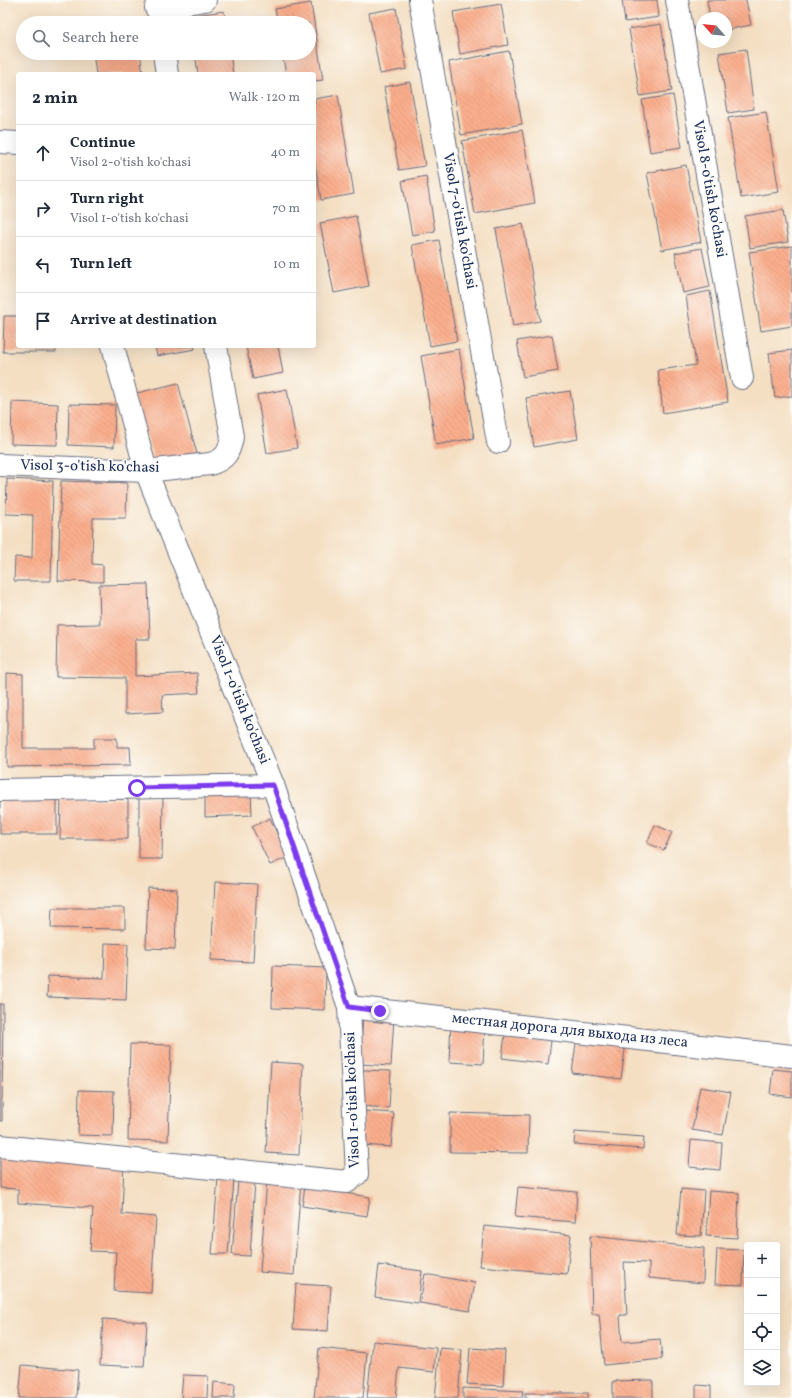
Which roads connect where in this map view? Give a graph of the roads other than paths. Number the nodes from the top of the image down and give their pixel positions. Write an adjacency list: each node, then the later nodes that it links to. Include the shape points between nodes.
1 (205, 0): 4 (street)
2 (420, 0): 12 (street, Visol 7-o'tish ko'chasi)
3 (677, 0): 11 (street, Visol 8-o'tish ko'chasi)
4 (156, 10)
5 (165, 60): 6 (street)
6 (167, 72)
7 (0, 142): 8 (street)
8 (16, 142)
9 (114, 348): 14 (street, Visol 1-o'tish ko'chasi)
10 (216, 348): 14 (street, Visol 3-o'tish ko'chasi, via 232,437 226,455 210,464)
11 (742, 378)
12 (498, 442)
13 (0, 466): 14 (street, Visol 3-o'tish ko'chasi)
14 (146, 471): 15 (street, Visol 1-o'tish ko'chasi)
15 (273, 785): 16 (street); 17 (street, Visol 1-o'tish ko'chasi)
16 (0, 790)
17 (349, 1007): 18 (street, местная дорога для выхода из леса); 19 (street, Visol 1-o'tish ko'chasi, via 357,1174 347,1182)
18 (792, 1056)
19 (0, 1146)

